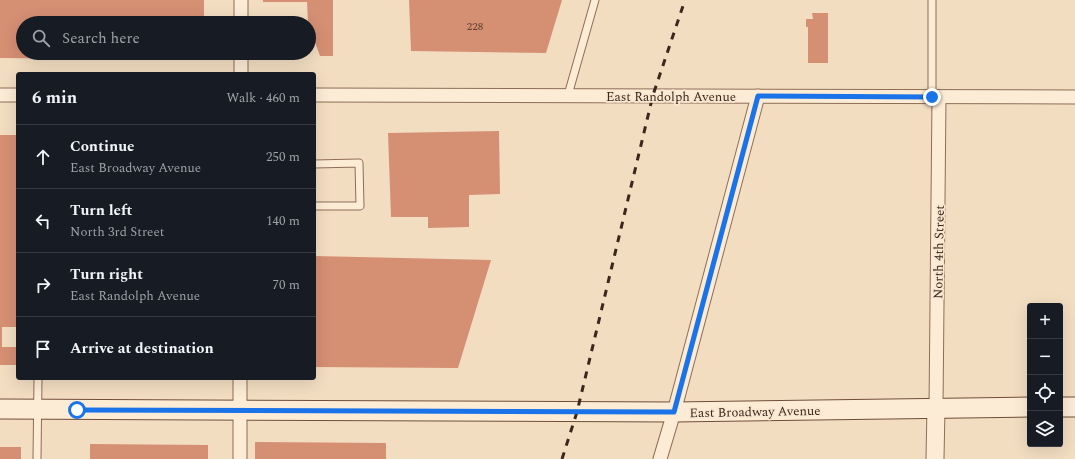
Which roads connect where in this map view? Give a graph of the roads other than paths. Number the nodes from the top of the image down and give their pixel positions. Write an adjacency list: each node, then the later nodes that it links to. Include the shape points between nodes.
1 (241, 0): 4 (street)
2 (595, 0): 10 (lane)
3 (932, 0): 12 (lane)
4 (241, 16)
5 (241, 60): 6 (street)
6 (241, 72)
7 (0, 95): 8 (street)
8 (16, 95)
9 (316, 95): 10 (street, East Randolph Avenue)
10 (568, 95): 11 (street, East Randolph Avenue)
11 (758, 96): 12 (street, East Randolph Avenue); 25 (street)
12 (936, 97): 13 (street, East Randolph Avenue); 21 (street, North 4th Street)
13 (1075, 97)
14 (316, 164): 15 (lane, via 359,163 360,206)
15 (316, 206)
16 (38, 380): 23 (lane)
17 (240, 380): 24 (street)
18 (1027, 407): 21 (main road, East Broadway Avenue)
19 (1063, 407): 20 (main road)
20 (1075, 407)
21 (936, 408): 25 (main road, East Broadway Avenue); 29 (street)
22 (0, 409): 23 (main road, East Broadway Avenue)
23 (38, 410): 24 (main road, East Broadway Avenue); 26 (lane)
24 (239, 411): 25 (main road, East Broadway Avenue); 27 (street)
25 (674, 412): 28 (street)
26 (37, 459)
27 (240, 459)
28 (660, 459)
29 (935, 459)

